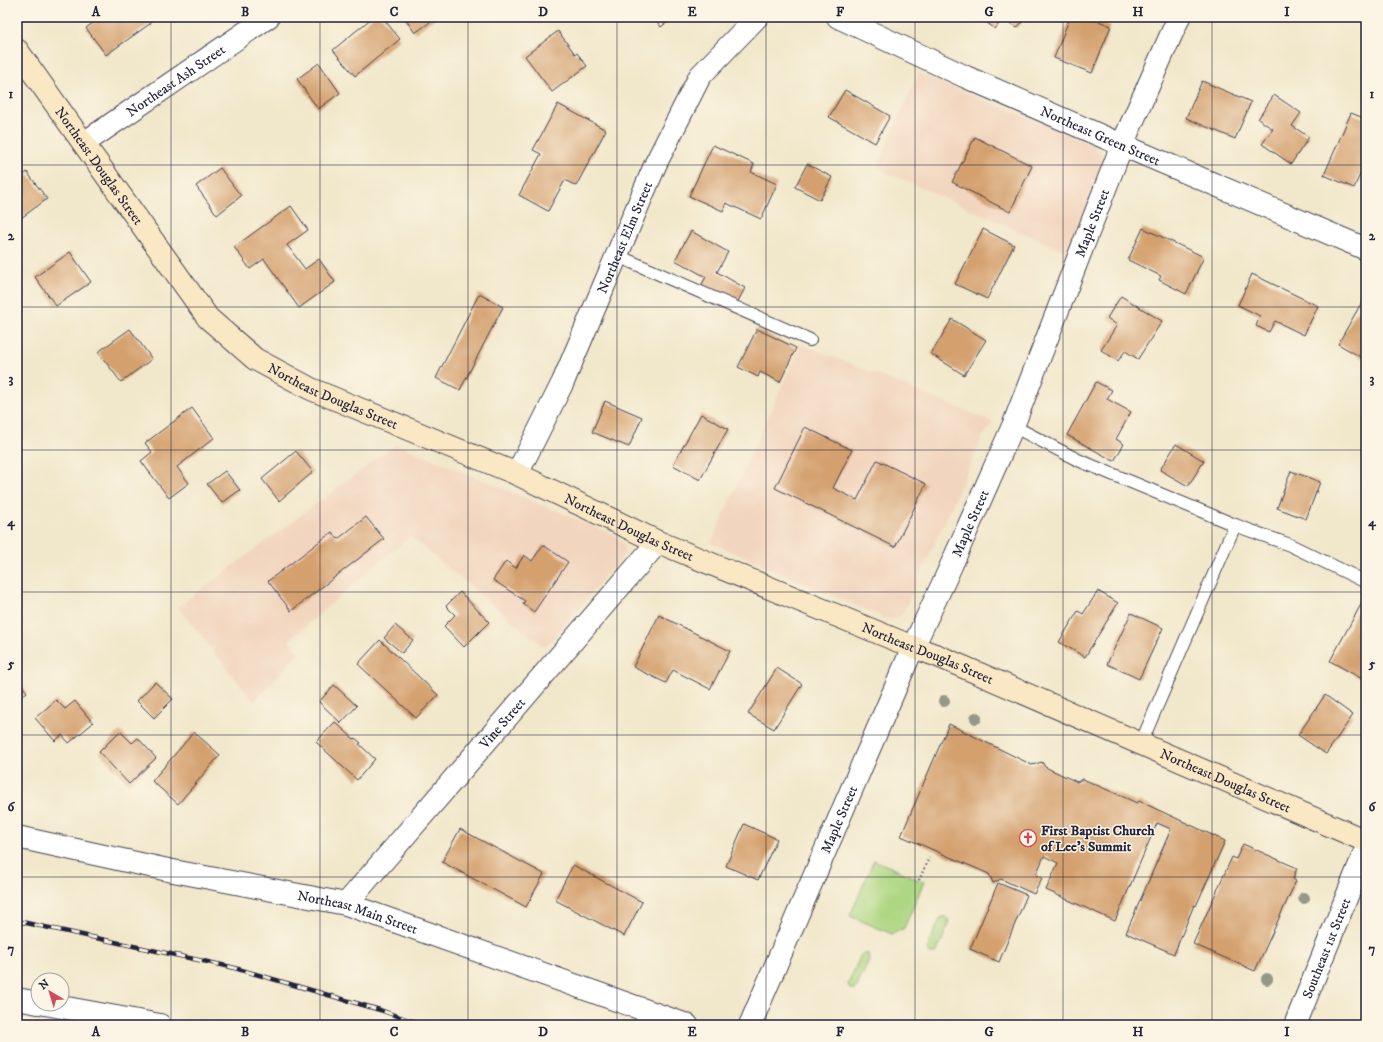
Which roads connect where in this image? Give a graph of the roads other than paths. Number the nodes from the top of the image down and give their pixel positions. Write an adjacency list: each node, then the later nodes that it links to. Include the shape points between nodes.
1 (268, 17): 6 (street, Northeast Ash Street)
2 (757, 17): 9 (street, Northeast Elm Street, via 700,76 656,163)
3 (838, 17): 7 (street, Northeast Green Street, via 966,77)
4 (1179, 17): 7 (street, Maple Street)
5 (17, 50): 6 (main road, Northeast Douglas Street)
6 (84, 143): 12 (main road, Northeast Douglas Street, via 208,318 254,358 311,389)
7 (1122, 145): 8 (street, Northeast Green Street); 11 (street, Maple Street)
8 (1366, 249)
9 (618, 256): 10 (lane); 12 (street, Northeast Elm Street, via 563,382)
10 (810, 340)
11 (1013, 426): 13 (lane, via 1078,460); 16 (street, Maple Street)
12 (517, 474): 14 (main road, Northeast Douglas Street)
13 (1235, 525): 15 (lane, via 1290,545); 17 (lane)
14 (658, 542): 16 (main road, Northeast Douglas Street); 21 (street, Vine Street)
15 (1366, 582)
16 (913, 648): 17 (main road, Northeast Douglas Street, via 938,656); 27 (street, Maple Street)
17 (1141, 744): 19 (main road, Northeast Douglas Street)
18 (17, 837): 21 (street, Northeast Main Street, via 168,870)
19 (1366, 841)
20 (1366, 849): 28 (street, Southeast 1st Street)
21 (346, 904): 26 (street, Northeast Main Street)
22 (17, 999): 23 (street)
23 (30, 1001)
24 (70, 1009): 25 (street)
25 (160, 1025)
26 (687, 1025)
27 (750, 1025)
28 (1295, 1025)

